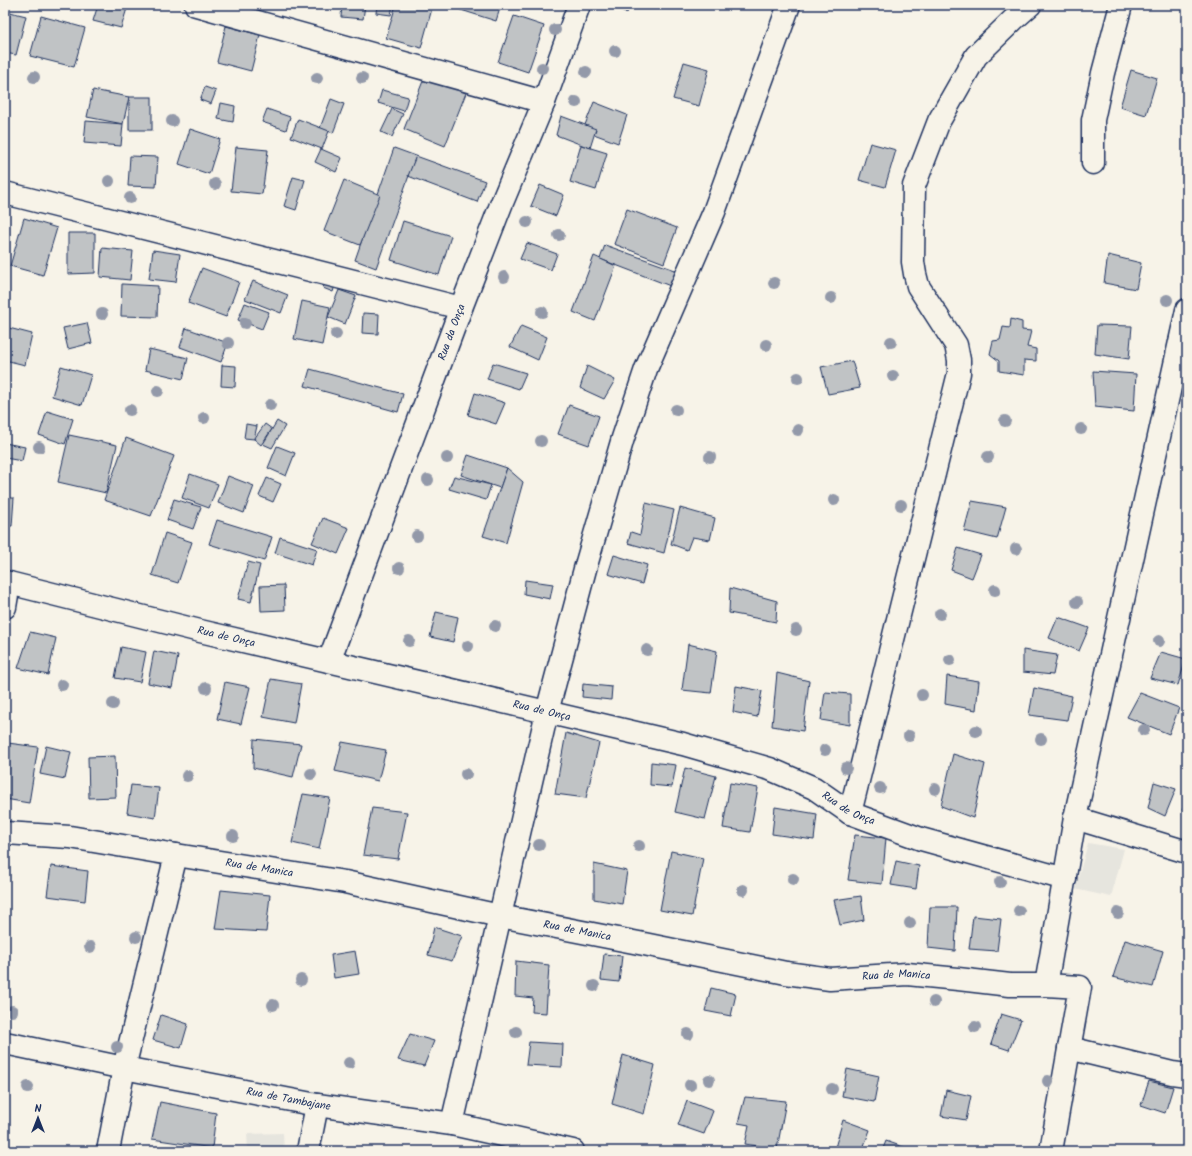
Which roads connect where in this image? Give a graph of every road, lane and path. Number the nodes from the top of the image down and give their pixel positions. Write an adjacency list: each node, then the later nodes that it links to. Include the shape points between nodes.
1 (196, 5): 6 (street)
2 (579, 5): 6 (street, Rua da Onça)
3 (789, 5): 14 (street, via 714,212 646,368 622,438)
4 (1030, 5): 15 (street, via 976,56 939,121 914,186 915,274 918,286 956,345 959,373)
5 (1121, 5): 7 (street, via 1093,120)
6 (544, 102): 9 (street, Rua da Onça)
7 (1093, 163)
8 (6, 197): 9 (street)
9 (460, 308): 13 (street, Rua da Onça)
10 (1187, 310): 16 (street)
11 (7, 583): 12 (street); 13 (street, Rua de Onça)
12 (5, 607)
13 (329, 661): 14 (street, Rua de Onça)
14 (547, 712): 15 (street, Rua de Onça, via 683,744 770,770 814,788); 21 (street)
15 (850, 813): 20 (street, Rua de Onça, via 921,839)
16 (1075, 818): 18 (street); 20 (street)
17 (5, 833): 19 (street, Rua de Manica, via 70,837)
18 (1187, 852)
19 (176, 856): 21 (street, Rua de Manica, via 345,882); 25 (street)
20 (1065, 879): 22 (street)
21 (500, 916): 22 (street, Rua de Manica, via 786,973 830,979 907,974 1010,985); 28 (street)
22 (1046, 985): 24 (street, Rua de Manica, via 1080,987)
23 (5, 1043): 25 (street, Rua de Tambajane)
24 (1069, 1048): 26 (street); 32 (street)
25 (124, 1068): 27 (street, Rua de Tambajane); 29 (street)
26 (1187, 1075)
27 (317, 1105): 28 (street, Rua de Tambajane); 30 (street)
28 (452, 1124): 31 (street, Rua de Tambajane)
29 (108, 1151)
30 (308, 1151)
31 (573, 1151)
32 (1051, 1151)

